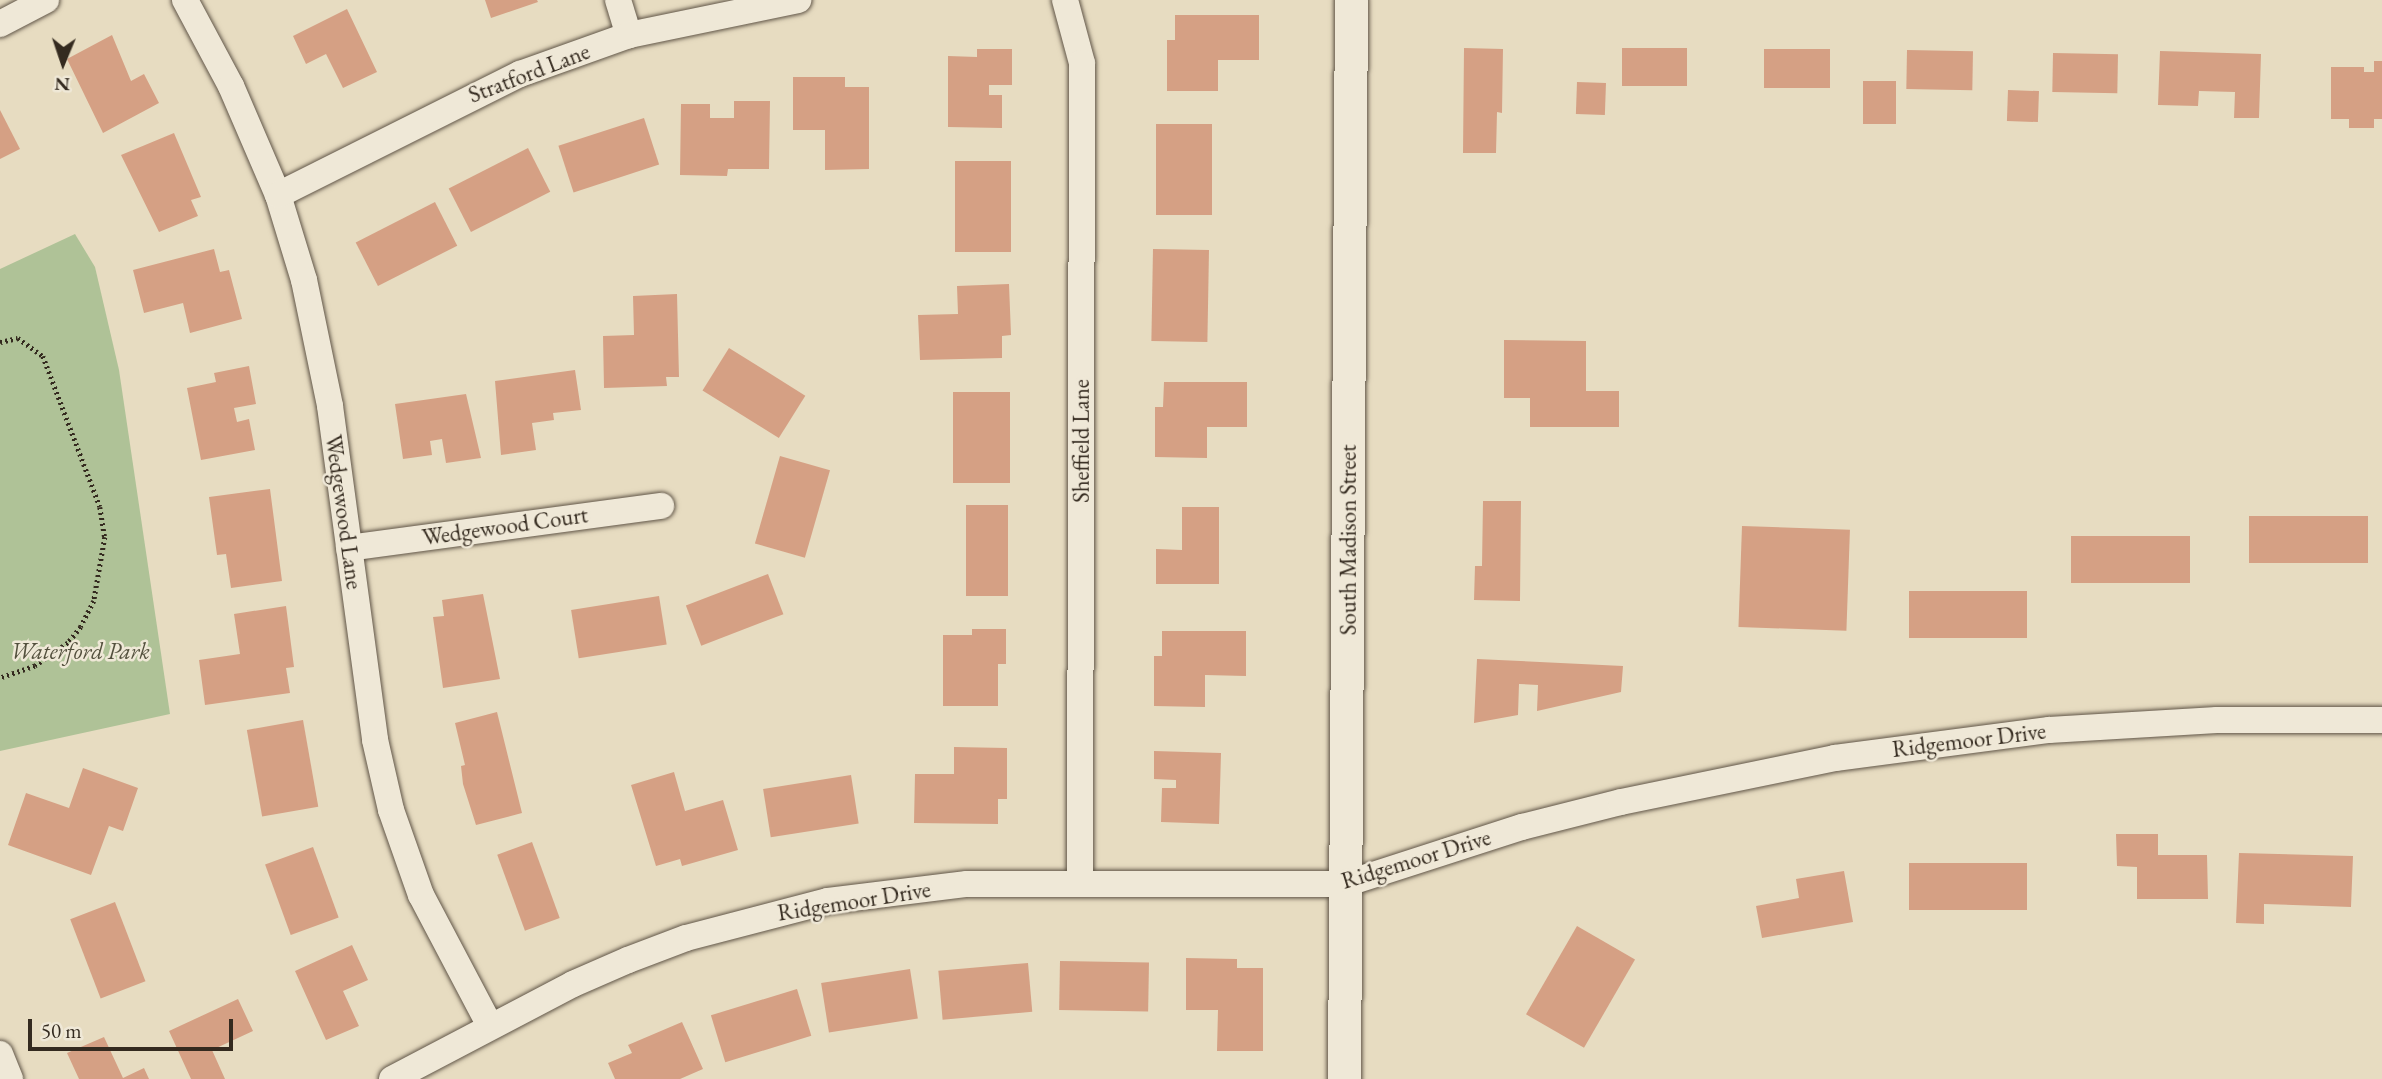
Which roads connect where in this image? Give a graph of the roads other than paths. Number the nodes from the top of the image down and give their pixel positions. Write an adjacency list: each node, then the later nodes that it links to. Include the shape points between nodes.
1 (46, 0): 7 (street)
2 (185, 0): 9 (street, Wedgewood Lane, via 230,86)
3 (618, 0): 8 (street)
4 (798, 0): 8 (street, Stratford Lane)
5 (1065, 0): 13 (street, Sheffield Lane, via 1082,63)
6 (1351, 0): 14 (street, South Madison Street)
7 (0, 24)
8 (629, 35): 9 (street, Stratford Lane, via 465,98)
9 (278, 195): 11 (street, Wedgewood Lane, via 320,348)
10 (661, 506): 11 (street, Wedgewood Court)
11 (349, 548): 15 (street, Wedgewood Lane, via 375,740 391,810 421,895)
12 (2382, 720): 14 (street, Ridgemoor Drive, via 2217,720 2049,730 1835,758 1522,827)
13 (1080, 884): 14 (street, Ridgemoor Drive); 15 (street, Ridgemoor Drive, via 967,884 901,890 762,916 628,960)
14 (1345, 884): 19 (street, South Madison Street)
15 (490, 1026): 18 (street, Ridgemoor Drive)
16 (0, 1055): 17 (street)
17 (9, 1079)
18 (393, 1079)
19 (1344, 1079)

